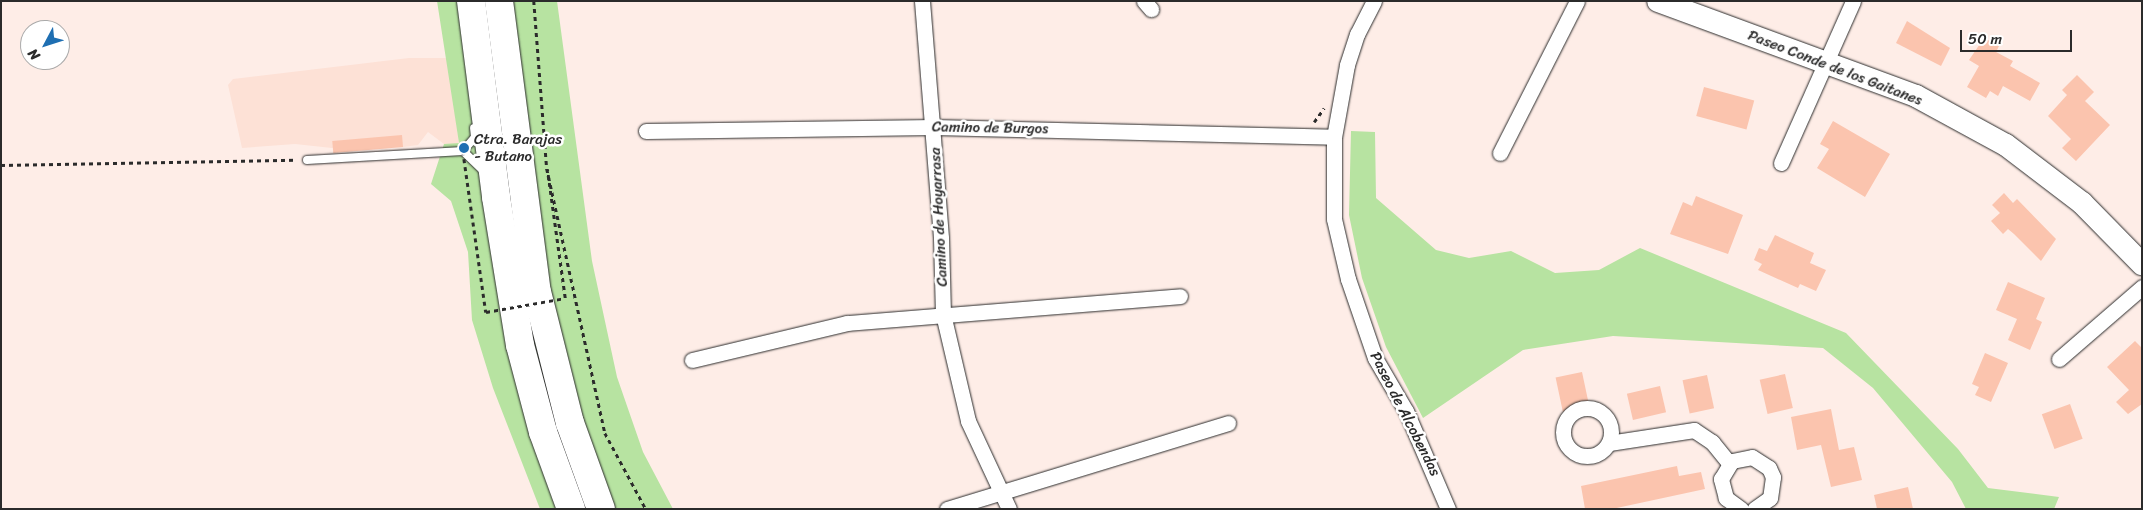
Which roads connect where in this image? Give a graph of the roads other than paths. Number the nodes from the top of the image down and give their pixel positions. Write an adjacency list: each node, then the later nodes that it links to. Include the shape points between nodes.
1 (471, 1): 8 (highway)
2 (499, 1): 32 (highway, via 537,292 565,405)
3 (922, 1): 12 (street, Camino de Hoyarrasa)
4 (1374, 1): 14 (street, Paseo de Alcobendas, via 1357,34 1347,65)
5 (1576, 1): 16 (street)
6 (1658, 1): 9 (street, Paseo Conde de los Gaitanes)
7 (1853, 1): 9 (street)
8 (476, 41): 10 (lane, via 468,50); 19 (highway)
9 (1826, 62): 18 (street); 20 (street, Paseo Conde de los Gaitanes, via 1916,96 2006,145 2082,203)
10 (469, 68)
11 (474, 120): 15 (lane, via 475,137)
12 (934, 127): 13 (street, Camino de Burgos); 14 (street, Camino de Burgos); 23 (street, Camino de Hoyarrasa)
13 (646, 131)
14 (1334, 137): 35 (street, Paseo de Alcobendas, via 1334,219 1348,279 1376,358 1406,411)
15 (463, 151): 17 (lane); 19 (lane, via 486,172)
16 (1500, 153)
17 (307, 160)
18 (1781, 163)
19 (496, 197): 31 (highway, via 520,344 543,432)
20 (2142, 264)
21 (2142, 287): 24 (street)
22 (1180, 296): 23 (street)
23 (943, 314): 25 (street, via 847,323); 29 (street, Camino de Hoyarrasa, via 968,421)
24 (2059, 358)
25 (692, 360)
26 (1228, 423): 29 (street)
27 (1609, 444): 28 (street, via 1694,430 1712,442)
28 (1730, 464): 30 (street, via 1721,479 1721,489); 36 (street, via 1752,457 1769,468 1773,488 1770,498)
29 (999, 492): 33 (street); 34 (street, Camino de Hoyarrasa)
30 (1736, 508)
31 (571, 509)
32 (601, 509)
33 (947, 509)
34 (1008, 509)
35 (1448, 509)
36 (1754, 509)

